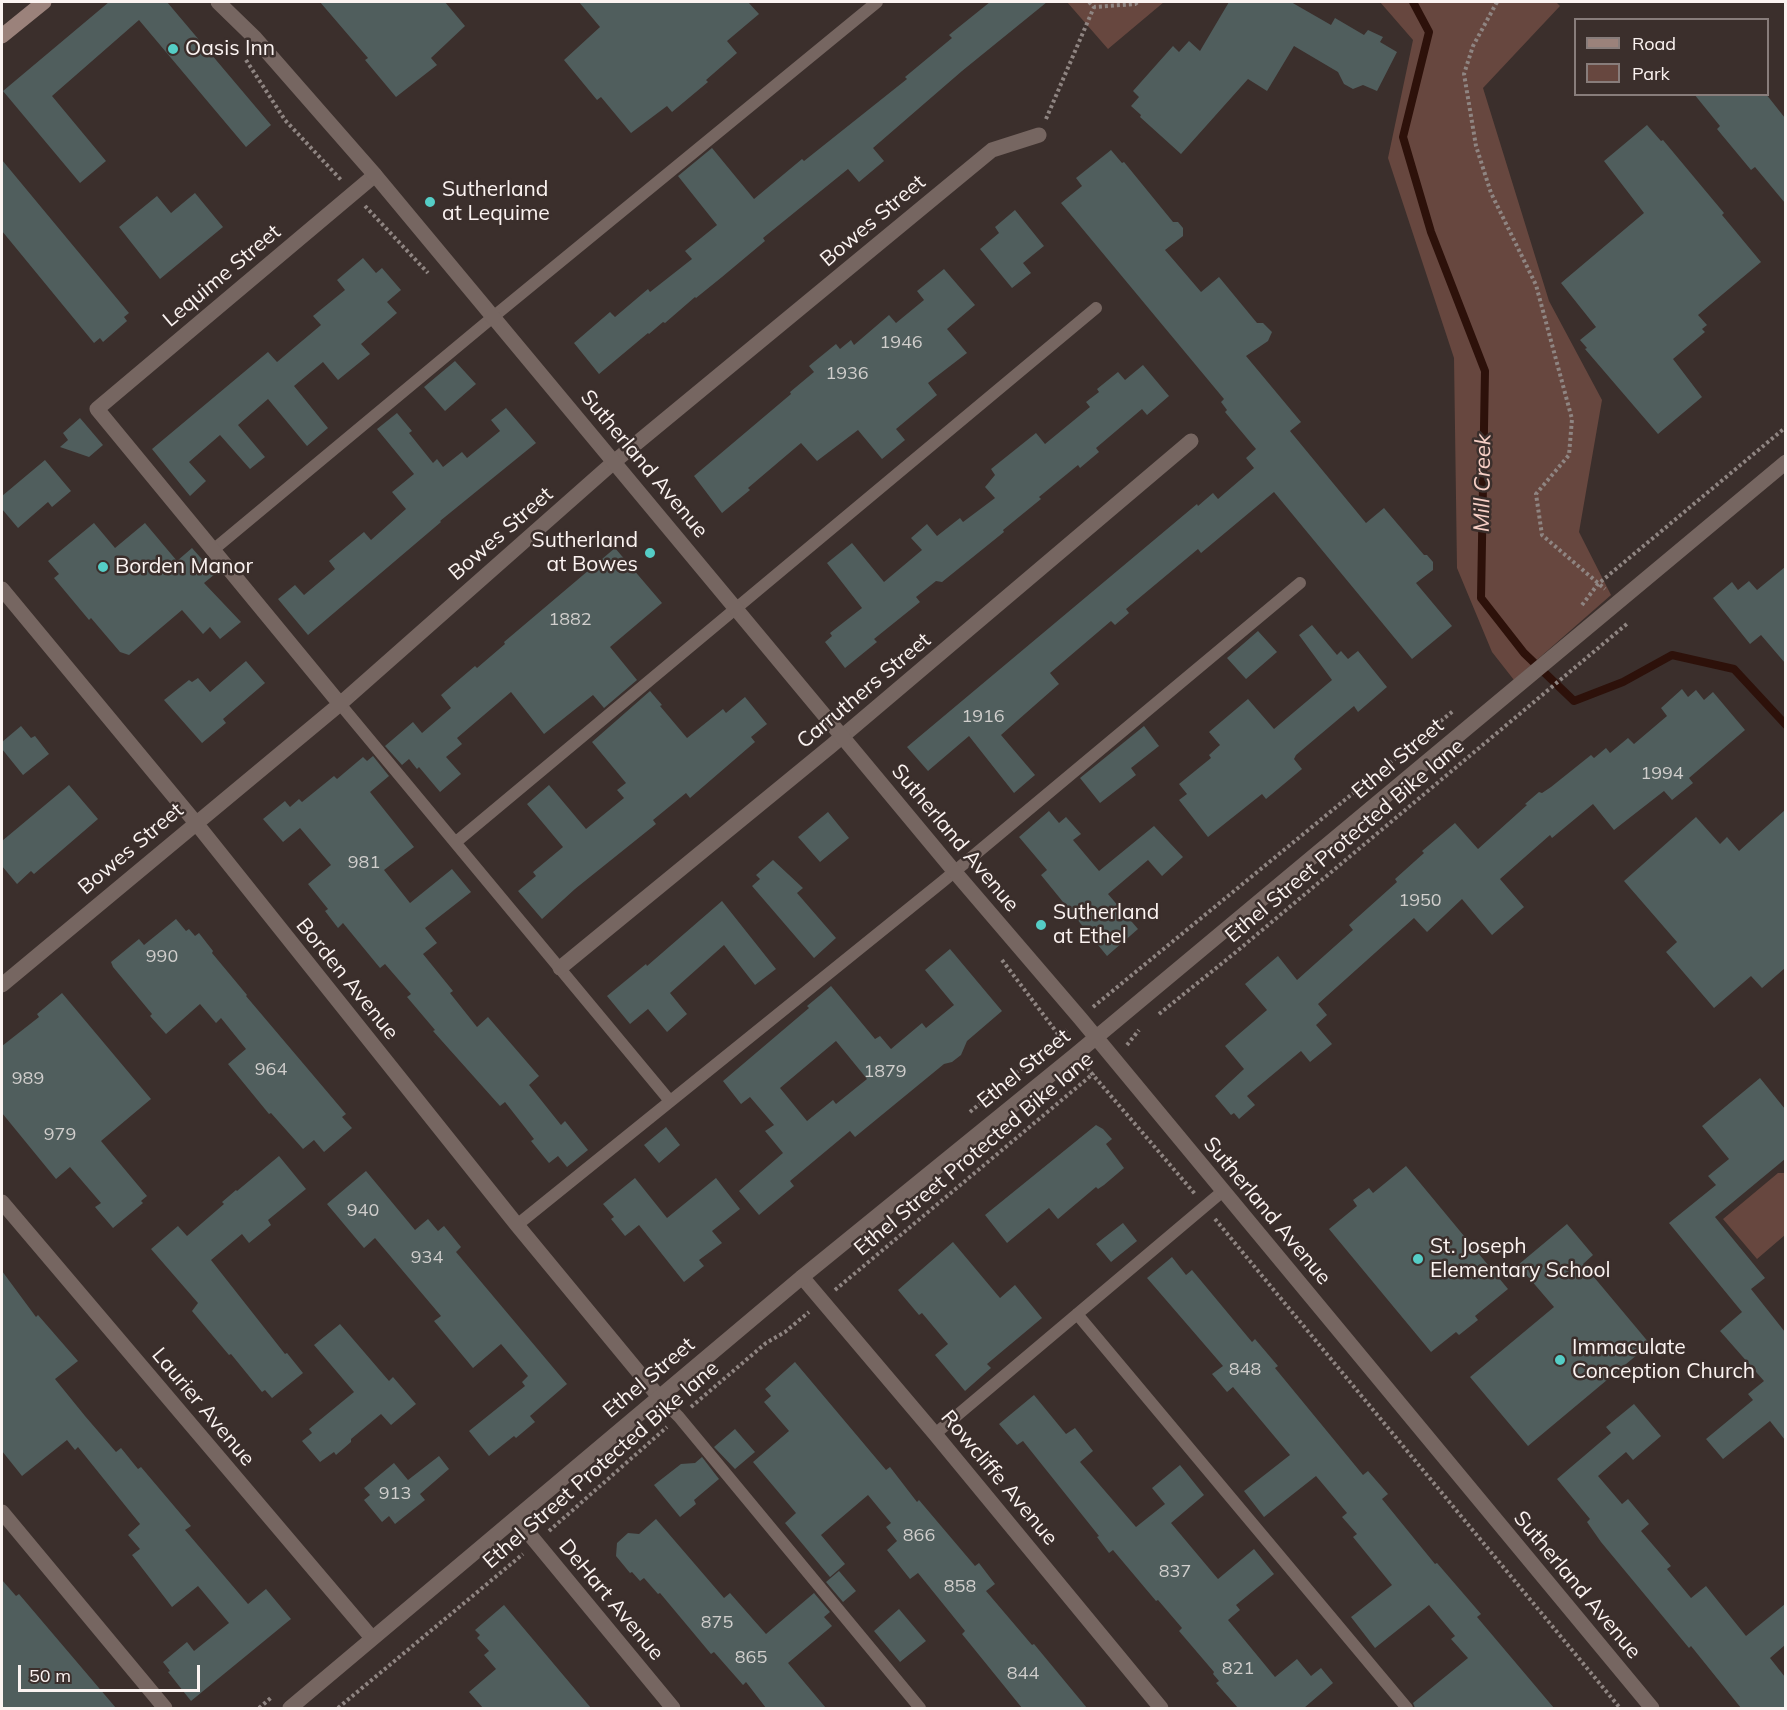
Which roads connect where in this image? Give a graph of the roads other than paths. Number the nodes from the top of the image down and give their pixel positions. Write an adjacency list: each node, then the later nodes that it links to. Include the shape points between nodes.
1 (44, 2): 4 (main road)
2 (218, 2): 6 (street, Sutherland Avenue, via 255,38)
3 (877, 2): 8 (lane)
4 (2, 36)
5 (1039, 135): 10 (street, Bowes Street, via 992,150)
6 (375, 175): 8 (street, Sutherland Avenue); 12 (street, Lequime Street, via 96,409)
7 (1096, 308): 15 (lane)
8 (493, 317): 10 (street, Sutherland Avenue); 12 (lane)
9 (1191, 441): 17 (street, Carruthers Street)
10 (615, 462): 15 (street, Sutherland Avenue); 16 (street, Bowes Street)
11 (1785, 462): 23 (street, Ethel Street)
12 (213, 550): 16 (street)
13 (1300, 583): 20 (lane)
14 (2, 589): 18 (street, Borden Avenue)
15 (737, 608): 17 (street, Sutherland Avenue); 19 (lane)
16 (340, 704): 18 (street, Bowes Street); 19 (lane)
17 (843, 736): 20 (street, Sutherland Avenue); 21 (street, Carruthers Street)
18 (196, 823): 22 (street, Bowes Street); 27 (street, Borden Avenue)
19 (456, 842): 21 (lane)
20 (954, 871): 23 (street, Sutherland Avenue); 24 (lane)
21 (560, 968): 24 (lane)
22 (2, 984)
23 (1096, 1037): 25 (street, Sutherland Avenue); 28 (street, Ethel Street)
24 (670, 1101): 27 (lane)
25 (1223, 1191): 29 (lane); 41 (street, Sutherland Avenue)
26 (2, 1202): 34 (street, Laurier Avenue)
27 (517, 1225): 30 (street, Borden Avenue)
28 (802, 1277): 30 (street, Ethel Street); 31 (street, Rowcliffe Avenue)
29 (1077, 1314): 31 (lane); 40 (lane)
30 (659, 1397): 33 (street, Ethel Street); 38 (lane)
31 (935, 1434): 39 (street, Rowcliffe Avenue)
32 (2, 1512): 35 (street)
33 (516, 1518): 34 (street, Ethel Street); 37 (street, DeHart Avenue)
34 (372, 1638): 36 (street, Ethel Street)
35 (165, 1708)
36 (290, 1708)
37 (673, 1708)
38 (920, 1708)
39 (1161, 1708)
40 (1407, 1708)
41 (1652, 1708)

